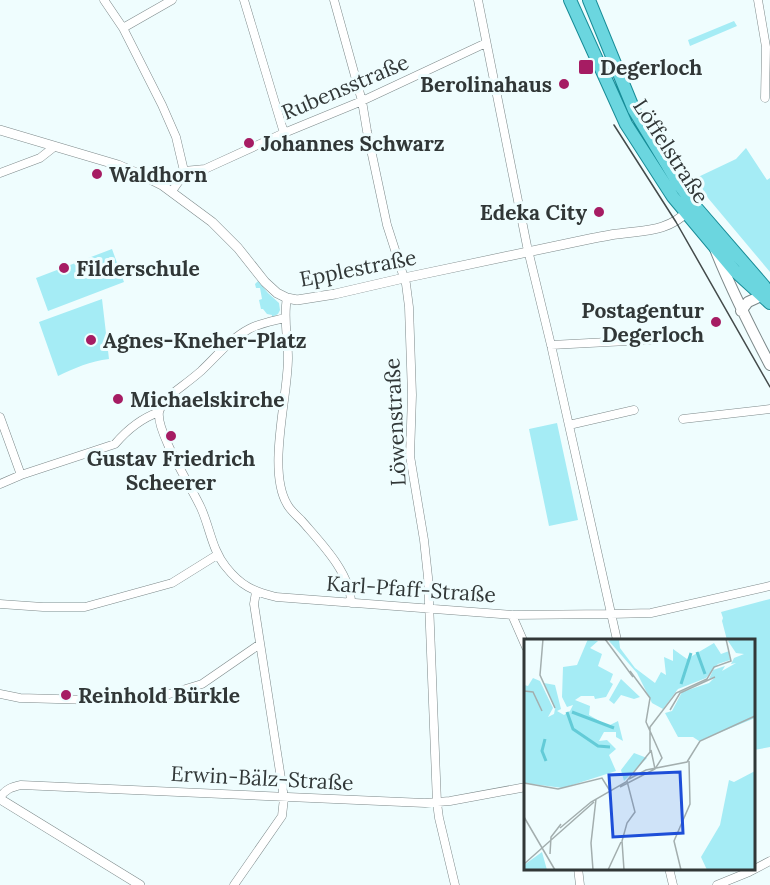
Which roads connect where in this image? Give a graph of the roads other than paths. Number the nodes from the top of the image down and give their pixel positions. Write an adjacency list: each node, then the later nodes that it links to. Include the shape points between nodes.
1 (104, 0): 9 (street)
2 (172, 0): 9 (street)
3 (244, 0): 14 (street)
4 (334, 0): 12 (street, Löwenstraße)
5 (478, 0): 10 (street)
6 (589, 0): 19 (main road, Löffelstraße, via 634,110)
7 (758, 0): 11 (street, via 765,47)
8 (572, 1): 19 (main road, Löffelstraße, via 626,124 673,197)
9 (123, 28): 16 (street, via 176,137)
10 (486, 43): 12 (street, Rubensstraße); 22 (street)
11 (765, 98)
12 (362, 101): 14 (street, Rubensstraße); 24 (street, Löwenstraße, via 387,225)
13 (0, 130): 15 (street, Epplestraße)
14 (284, 133): 16 (street, Rubensstraße, via 205,169)
15 (54, 147): 17 (street, via 40,158); 18 (street, Epplestraße, via 127,169)
16 (184, 171): 18 (street)
17 (0, 173)
18 (172, 191): 26 (street, Epplestraße, via 212,222 265,282)
19 (690, 209): 20 (main road, Löffelstraße); 21 (main road, Löffelstraße); 22 (street, Epplestraße, via 676,222 656,230)
20 (713, 246): 23 (main road, Löffelstraße); 25 (main road)
21 (733, 251): 23 (main road); 27 (main road, Löffelstraße, via 764,286)
22 (529, 252): 24 (street, Epplestraße); 31 (street)
23 (735, 272): 25 (main road); 27 (main road, Löffelstraße)
24 (404, 278): 26 (street, Epplestraße, via 313,298); 46 (street, Löwenstraße, via 409,307 412,395 410,456)
25 (736, 296): 28 (main road)
26 (287, 298): 29 (street)
27 (767, 298): 28 (main road, via 748,302)
28 (741, 311): 32 (main road)
29 (285, 318): 35 (street, via 250,329 229,343 172,394); 44 (street, via 288,359 280,486 287,504 330,554 351,594)
30 (666, 339): 31 (street)
31 (551, 345): 38 (street)
32 (770, 365)
33 (634, 410): 38 (street)
34 (770, 410): 37 (street)
35 (159, 412): 39 (street, via 133,427 115,444); 41 (street, Karl-Pfaff-Straße, via 160,423 202,511)
36 (0, 417): 39 (street)
37 (683, 419)
38 (569, 425): 47 (street)
39 (21, 475): 40 (street)
40 (0, 484)
41 (217, 555): 43 (street, Karl-Pfaff-Straße, via 237,579); 45 (street, via 172,583 85,607)
42 (770, 586): 47 (street, Karl-Pfaff-Straße, via 651,613)
43 (256, 592): 44 (street, Karl-Pfaff-Straße); 50 (street)
44 (351, 603): 46 (street, Karl-Pfaff-Straße)
45 (0, 604)
46 (430, 609): 48 (street, Karl-Pfaff-Straße); 56 (street, Löwenstraße)
47 (611, 614): 48 (street, Karl-Pfaff-Straße); 49 (street)
48 (512, 615): 51 (street)
49 (617, 639)
50 (260, 644): 52 (street, via 202,684 166,695 92,700); 55 (street)
51 (524, 645)
52 (0, 694)
53 (524, 788): 56 (street, Erwin-Bälz-Straße)
54 (0, 798): 55 (street, Erwin-Bälz-Straße, via 10,788 21,785); 62 (street)
55 (284, 798): 56 (street, Erwin-Bälz-Straße); 63 (street, via 282,816)
56 (437, 803): 64 (street, Löwenstraße)
57 (770, 861): 58 (street)
58 (755, 869)
59 (578, 870): 65 (street)
60 (669, 870): 66 (street)
61 (753, 870): 67 (street)
62 (140, 885)
63 (234, 885)
64 (455, 885)
65 (580, 885)
66 (673, 885)
67 (717, 885)

